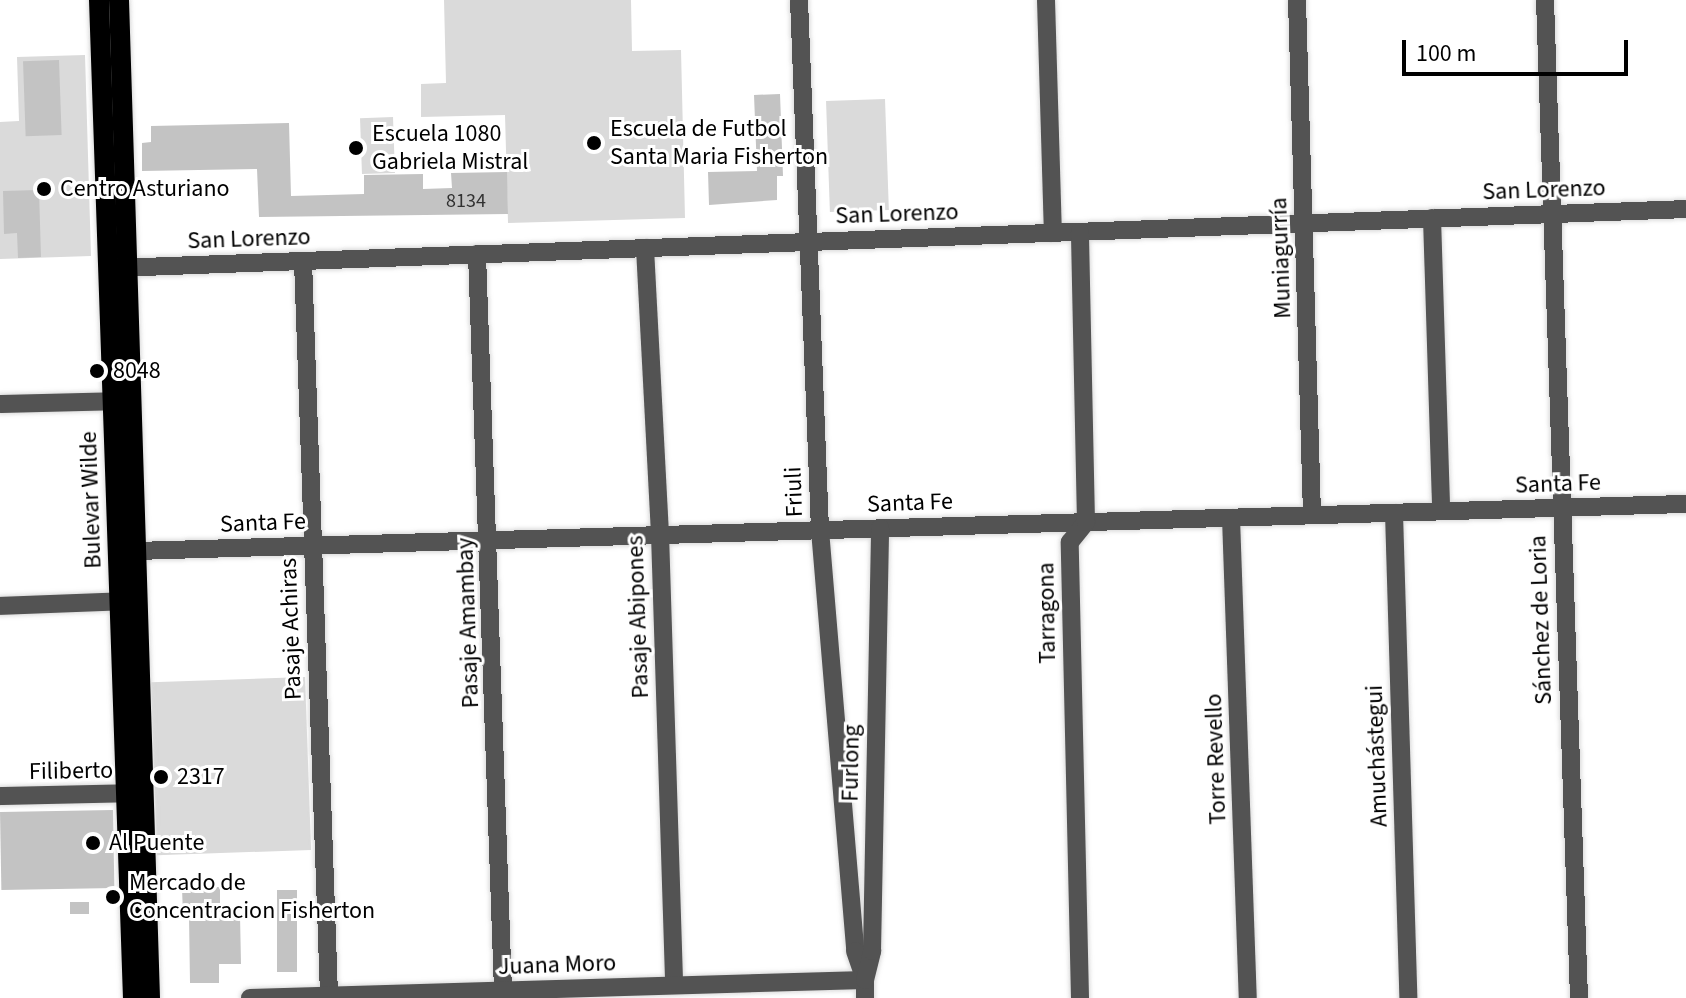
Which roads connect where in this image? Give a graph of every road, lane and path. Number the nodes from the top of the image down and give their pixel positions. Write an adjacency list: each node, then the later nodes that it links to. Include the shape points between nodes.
1 (99, 0): 17 (main road, Bulevar Wilde)
2 (119, 0): 17 (main road, Bulevar Wilde)
3 (799, 0): 13 (street, Friuli)
4 (1046, 0): 12 (street)
5 (1297, 0): 10 (street, Muniagurría)
6 (1545, 0): 8 (street, Sánchez de Loria)
7 (1686, 209): 8 (street, San Lorenzo)
8 (1552, 214): 9 (street, San Lorenzo); 21 (street, Sánchez de Loria)
9 (1432, 218): 10 (street, San Lorenzo); 22 (street)
10 (1305, 223): 11 (street, San Lorenzo); 24 (street, Muniagurría)
11 (1080, 232): 12 (street, San Lorenzo); 26 (street, Tarragona)
12 (1053, 233): 13 (street, San Lorenzo)
13 (810, 242): 14 (street, San Lorenzo); 28 (street, Friuli)
14 (645, 248): 15 (street, San Lorenzo); 29 (street, Pasaje Abipones)
15 (477, 254): 16 (street, San Lorenzo); 30 (street, Pasaje Amambay)
16 (303, 261): 17 (street, San Lorenzo); 31 (street, Pasaje Achiras)
17 (118, 268): 18 (main road, Bulevar Wilde)
18 (123, 401): 19 (street); 32 (main road, Bulevar Wilde); 33 (main road, Bulevar Wilde)
19 (0, 404)
20 (1686, 504): 21 (street, Santa Fe)
21 (1561, 508): 22 (street, Santa Fe); 47 (street, Sánchez de Loria)
22 (1441, 511): 23 (street, Santa Fe)
23 (1394, 513): 24 (street, Santa Fe); 46 (street, Amuchástegui)
24 (1312, 515): 25 (street, Santa Fe)
25 (1231, 518): 26 (street, Santa Fe); 45 (street, Torre Revello)
26 (1086, 522): 27 (street, Santa Fe); 44 (street, Tarragona, via 1070,542)
27 (880, 528): 28 (street, Santa Fe); 38 (street, Furlong, via 872,951)
28 (820, 530): 29 (street, Santa Fe); 38 (street, Friuli, via 855,951)
29 (660, 534): 30 (street, Santa Fe); 37 (street, Pasaje Abipones)
30 (490, 540): 31 (street, Santa Fe); 39 (street, Pasaje Amambay)
31 (312, 545): 32 (street, Santa Fe); 40 (street, Pasaje Achiras)
32 (136, 551): 33 (main road, Bulevar Wilde)
33 (129, 602): 34 (street); 35 (main road, Bulevar Wilde)
34 (0, 606)
35 (135, 794): 36 (street, Filiberto); 41 (main road, Bulevar Wilde); 42 (main road, Bulevar Wilde)
36 (0, 796)
37 (674, 985): 38 (street, Juana Moro); 39 (street, Juana Moro)
38 (865, 989)
39 (503, 991): 40 (street, Juana Moro)
40 (329, 996): 43 (street, Juana Moro)
41 (133, 998)
42 (150, 998)
43 (250, 998)
44 (1080, 998)
45 (1248, 998)
46 (1408, 998)
47 (1579, 998)

